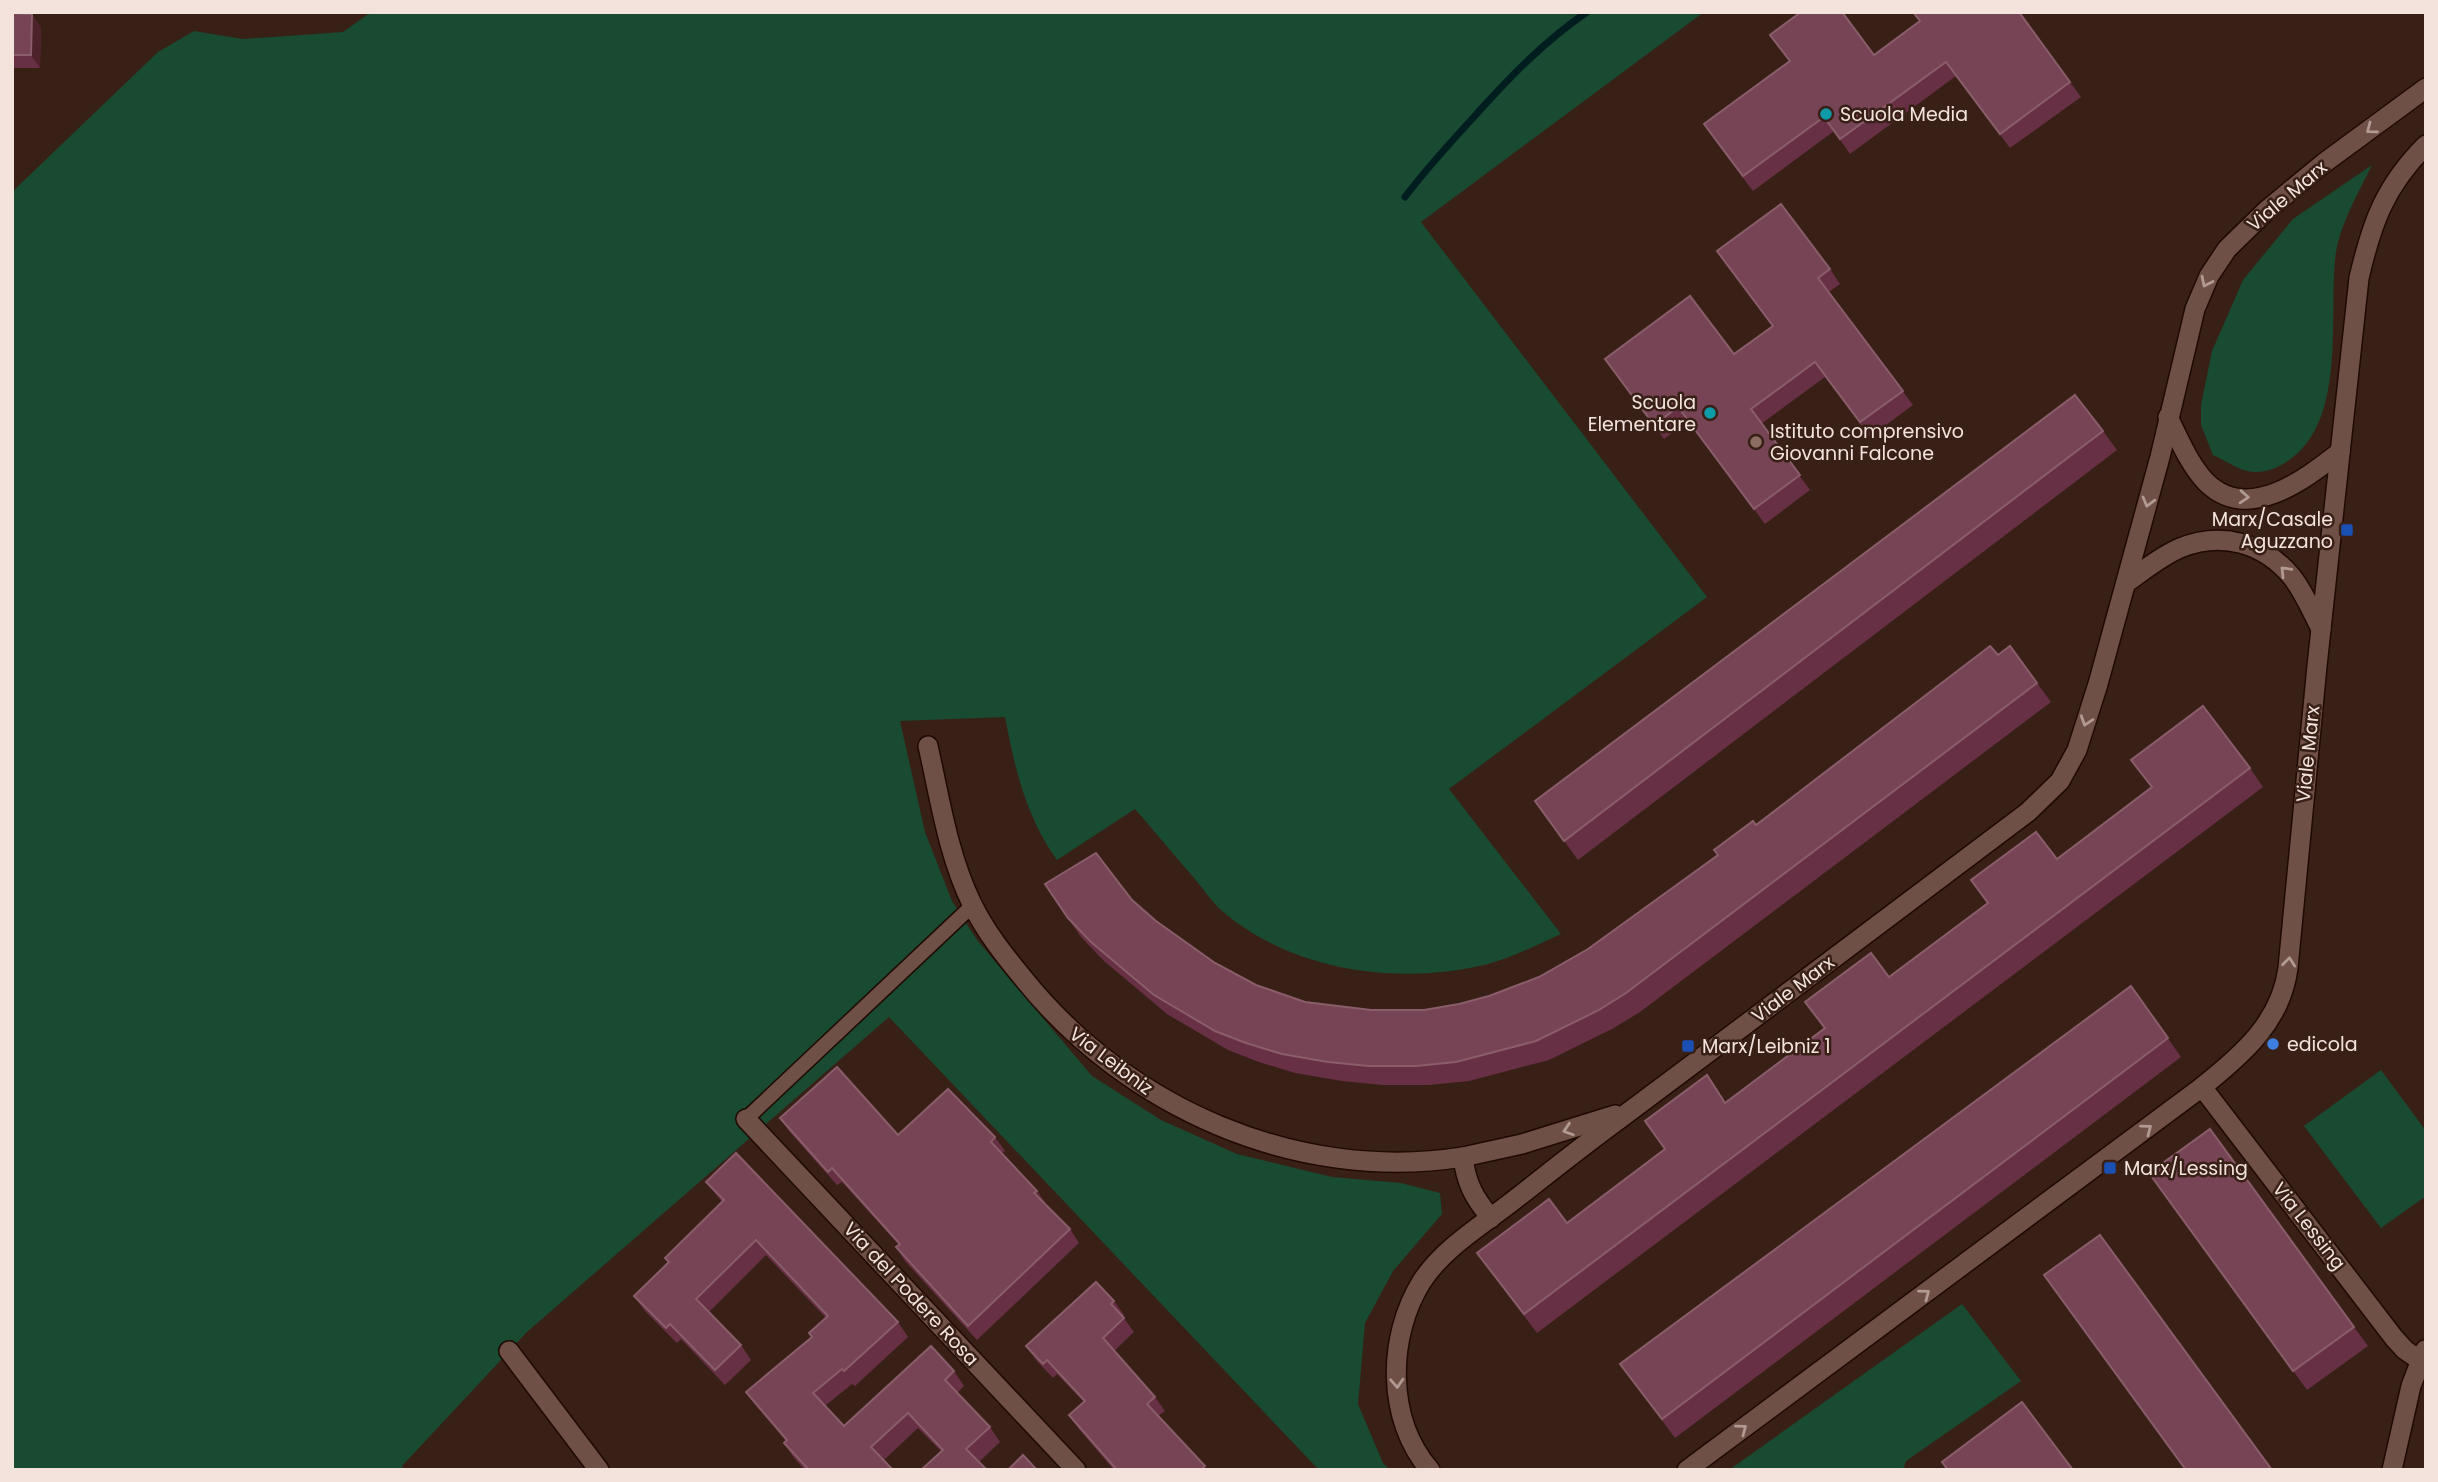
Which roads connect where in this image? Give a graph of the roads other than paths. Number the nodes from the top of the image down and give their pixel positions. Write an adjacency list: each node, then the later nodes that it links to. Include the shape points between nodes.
1 (2426, 88): 3 (street, Viale Marx, one-way to 3, via 2281,198 2222,256 2199,298)
2 (2426, 145): 4 (street, Viale Marx, via 2389,189 2371,229 2359,278)
3 (2168, 418): 4 (street, one-way to 4, via 2205,481 2234,497 2279,492); 5 (street, Viale Marx, one-way to 5)
4 (2340, 453): 6 (street, Viale Marx)
5 (2126, 583): 6 (street, one-way to 5, via 2283,568 2246,544 2201,542 2179,549); 10 (street, Viale Marx, one-way to 10, via 2077,750 2052,790)
6 (2321, 629): 9 (street, Viale Marx, one-way to 6, via 2256,1039 2283,993)
7 (928, 746): 8 (street, Via Leibniz, via 956,862)
8 (973, 905): 11 (street); 12 (street, Via Leibniz, via 1013,966 1070,1031 1124,1075 1189,1113 1267,1143 1323,1156 1407,1162)
9 (2202, 1087): 15 (street, Via Lessing, via 2394,1338 2405,1350); 19 (street, Viale Marx, one-way to 9)
10 (1633, 1109): 12 (street, Via Leibniz, one-way to 12); 13 (street, Viale Marx)
11 (746, 1119): 17 (street, Via del Podere Rosa)
12 (1463, 1157): 13 (street, via 1468,1186)
13 (1491, 1218): 18 (street, Viale Marx, one-way to 18, via 1431,1271 1407,1316 1396,1373 1398,1400 1408,1435)
14 (509, 1351): 16 (street)
15 (2423, 1355): 20 (street, via 2401,1423)
16 (599, 1470)
17 (1076, 1470)
18 (1430, 1470)
19 (1687, 1470)
20 (2392, 1470)

